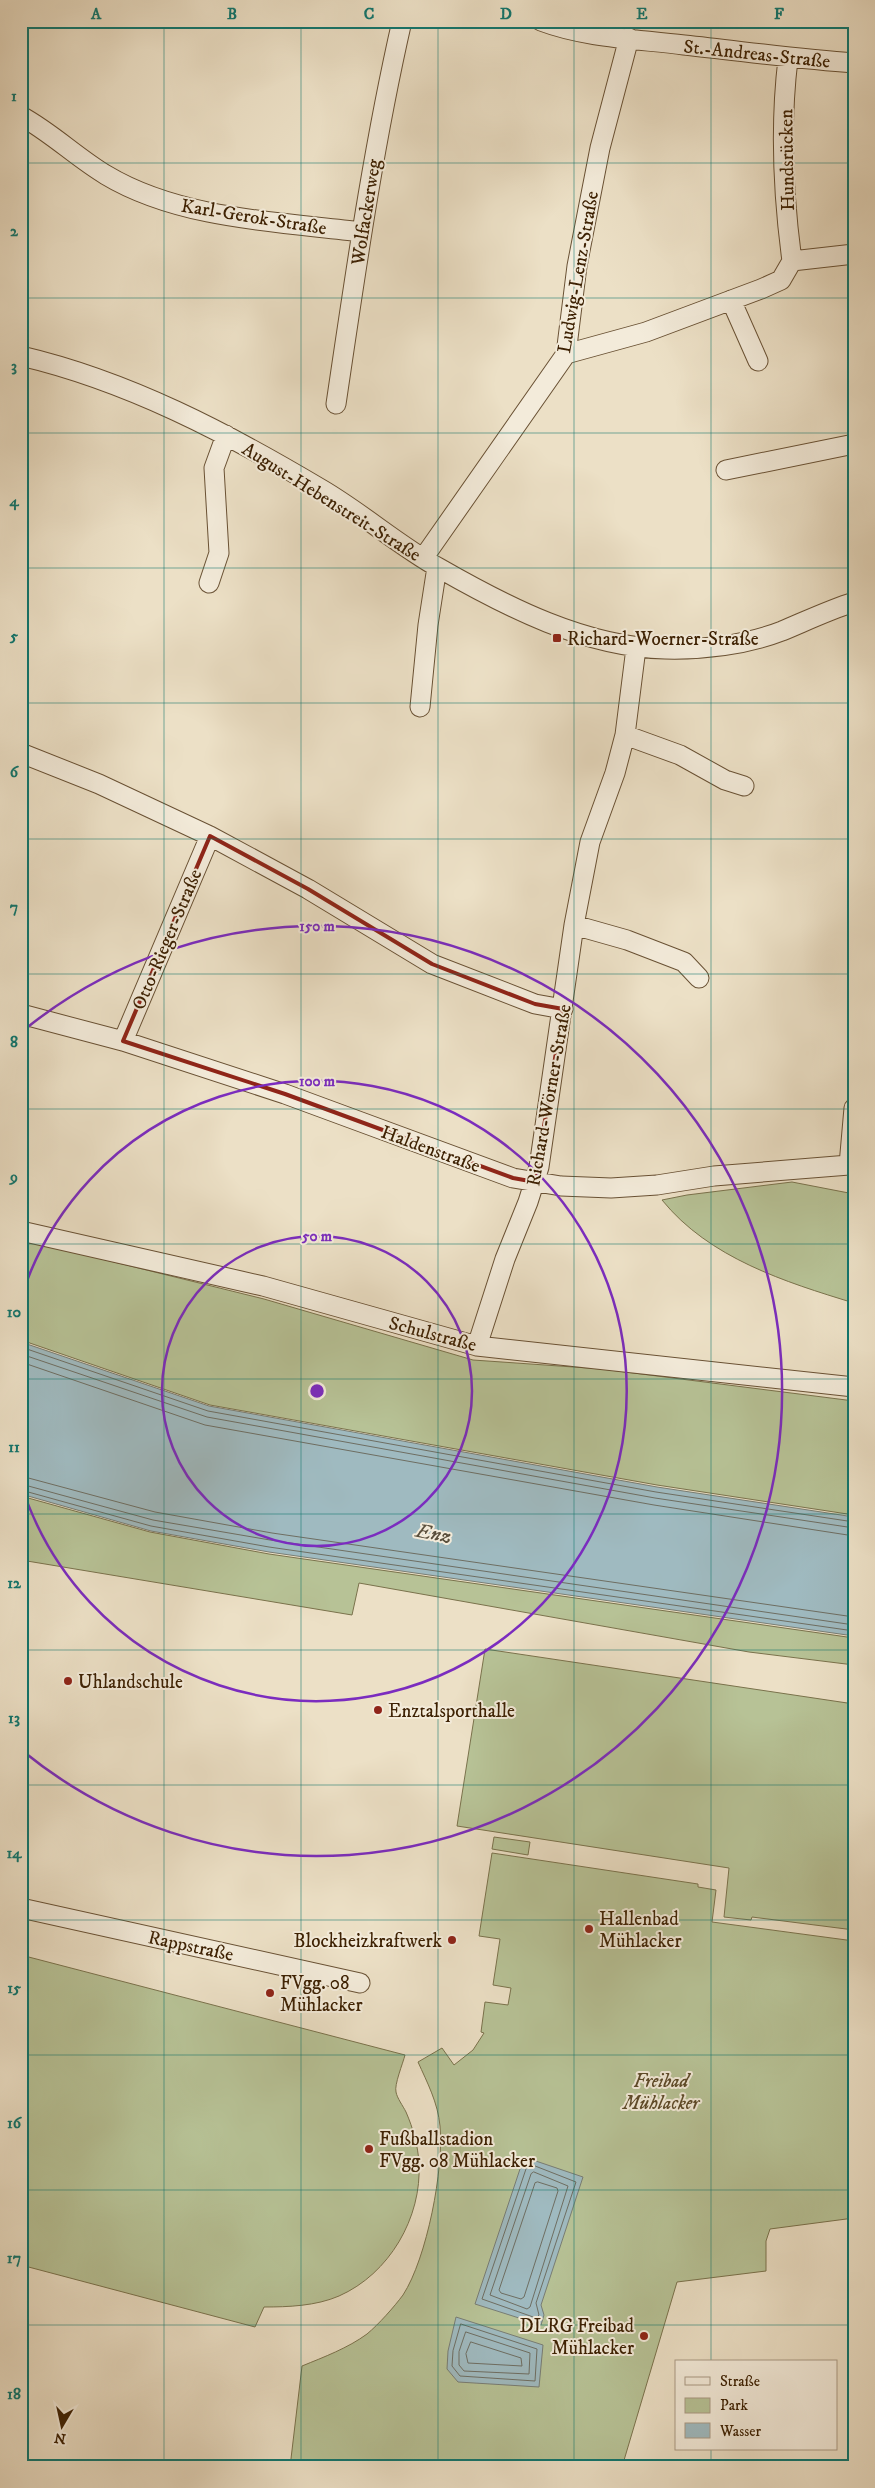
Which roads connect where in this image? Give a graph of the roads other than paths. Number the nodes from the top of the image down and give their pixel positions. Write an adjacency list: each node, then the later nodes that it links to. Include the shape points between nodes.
1 (402, 21): 7 (street, Wolfackerweg, via 385,96)
2 (541, 21): 3 (street, St.-Andreas-Straße, via 574,30)
3 (629, 38): 4 (street, St.-Andreas-Straße); 11 (street, Ludwig-Lenz-Straße, via 598,157 577,266)
4 (788, 59): 5 (street, St.-Andreas-Straße); 9 (street, Hundsrücken, via 784,177)
5 (854, 63)
6 (21, 116): 7 (street, Karl-Gerok-Straße, via 106,175 154,197 220,214)
7 (362, 232): 14 (street, Wolfackerweg)
8 (854, 254): 9 (street)
9 (792, 260): 10 (street, via 782,280)
10 (731, 300): 11 (street, via 646,332); 13 (street)
11 (566, 354): 18 (street, Ludwig-Lenz-Straße)
12 (21, 356): 15 (street, August-Hebenstreit-Straße, via 137,393)
13 (758, 361)
14 (336, 404)
15 (226, 436): 18 (street, August-Hebenstreit-Straße, via 323,490); 19 (street, August-Hebenstreit-Straße, via 214,468 219,553)
16 (854, 444): 17 (street)
17 (726, 470)
18 (431, 562): 21 (street, August-Hebenstreit-Straße, via 563,629); 22 (street, August-Hebenstreit-Straße)
19 (209, 583)
20 (854, 602): 21 (street, August-Hebenstreit-Straße, via 830,609 780,632 725,645)
21 (636, 648): 23 (street, Richard-Wörner-Straße)
22 (420, 707)
23 (625, 735): 25 (street, via 680,755 725,780); 27 (street, Richard-Wörner-Straße, via 590,842)
24 (21, 752): 26 (street)
25 (744, 786)
26 (210, 836): 29 (street, via 308,889 432,964 535,1004); 31 (street, Otto-Rieger-Straße)
27 (574, 925): 28 (street, via 627,940 684,962); 29 (street, Richard-Wörner-Straße)
28 (699, 978)
29 (562, 1009): 34 (street, Richard-Wörner-Straße)
30 (21, 1014): 31 (street, Haldenstraße)
31 (123, 1041): 34 (street, Haldenstraße, via 285,1094 513,1178)
32 (854, 1108): 33 (street)
33 (851, 1166): 34 (street, Haldenstraße, via 714,1176 611,1188)
34 (535, 1182): 36 (street, Richard-Wörner-Straße, via 504,1259)
35 (21, 1230): 36 (street, Schulstraße, via 263,1286)
36 (477, 1346): 37 (street, Schulstraße)
37 (854, 1387)
38 (21, 1908): 39 (street, Rappstraße)
39 (360, 1982)

